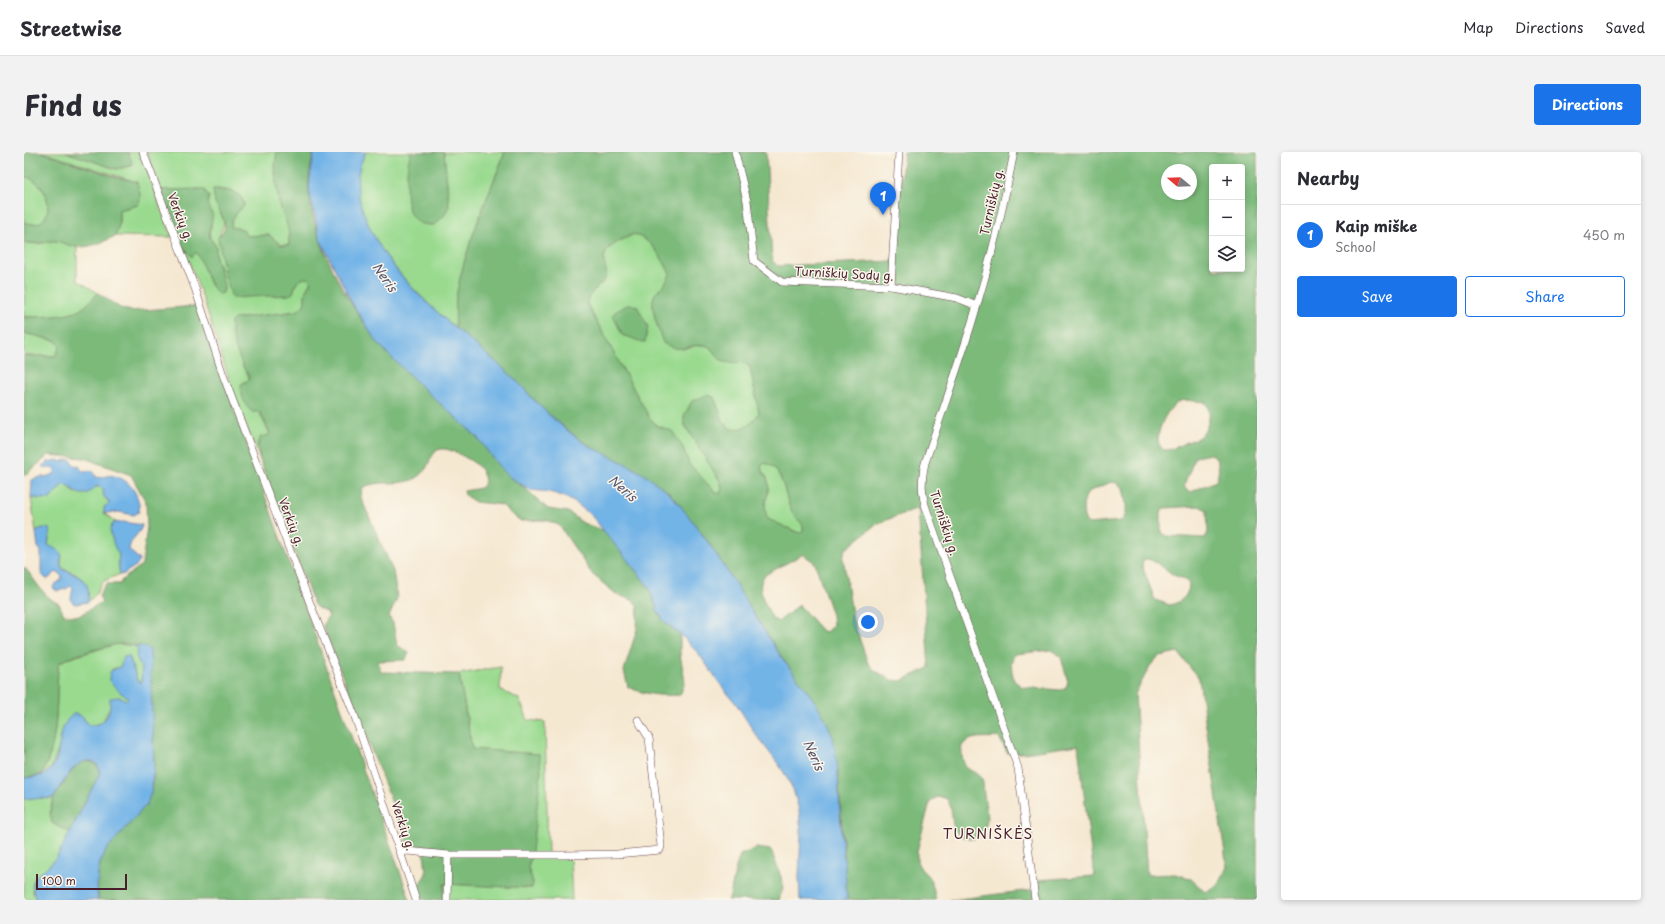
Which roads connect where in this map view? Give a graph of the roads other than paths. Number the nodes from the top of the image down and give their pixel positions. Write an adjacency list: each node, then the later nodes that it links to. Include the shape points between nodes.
1 (143, 152): 8 (street, Verkių g., via 195,288 224,375 354,714)
2 (735, 152): 5 (street, Turniškių Sodų g., via 747,201 754,261 782,282)
3 (899, 152): 5 (street)
4 (1014, 152): 6 (street, Turniškių g., via 1006,195)
5 (891, 286): 6 (street, Turniškių Sodų g., via 957,298)
6 (977, 306): 12 (street, Turniškių g., via 925,463 921,490 1018,768)
7 (638, 720): 9 (street, via 649,738 660,850 617,854)
8 (399, 852): 9 (street); 10 (street, Verkių g.)
9 (448, 855): 11 (street)
10 (416, 900)
11 (446, 900)
12 (1035, 900)

